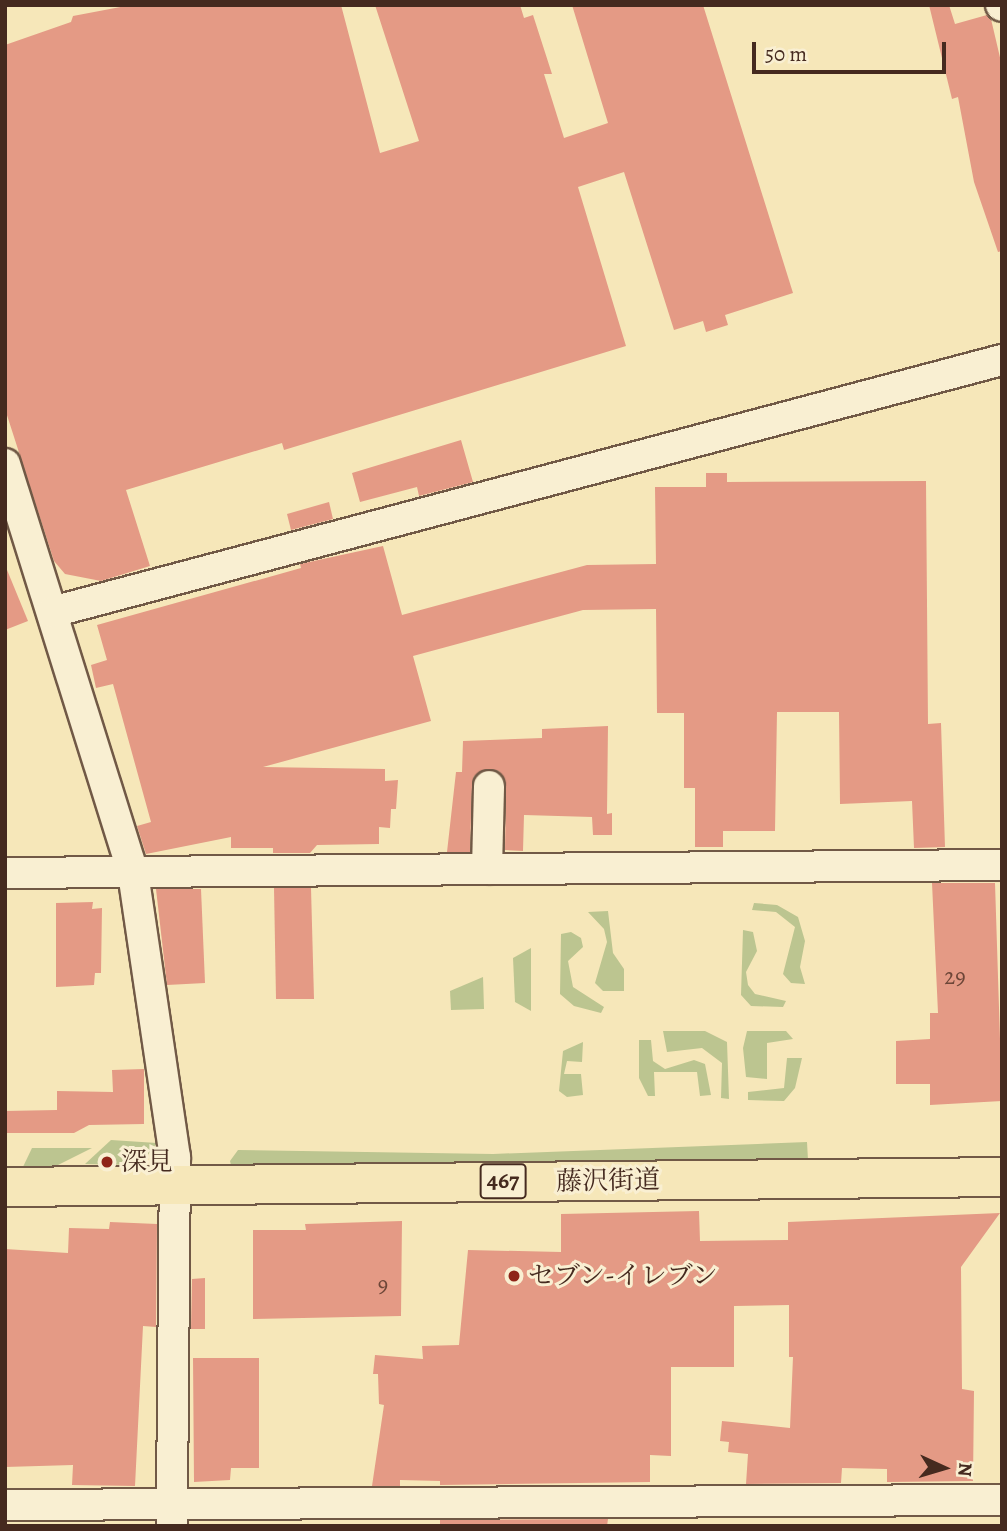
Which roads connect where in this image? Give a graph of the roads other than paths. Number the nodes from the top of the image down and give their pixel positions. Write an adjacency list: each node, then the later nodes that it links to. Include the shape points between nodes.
1 (1002, 360): 3 (street)
2 (5, 464): 3 (street)
3 (52, 612): 8 (street)
4 (489, 786): 6 (street)
5 (1002, 865): 6 (street)
6 (487, 869): 8 (street)
7 (5, 873): 8 (street)
8 (133, 873): 10 (street)
9 (1002, 1177): 10 (highway, 藤沢街道 / 467)
10 (175, 1185): 11 (highway, 藤沢街道 / 467); 14 (street)
11 (5, 1187)
12 (1002, 1500): 15 (street)
13 (5, 1505): 14 (street)
14 (172, 1515): 15 (street)
15 (627, 1515)

